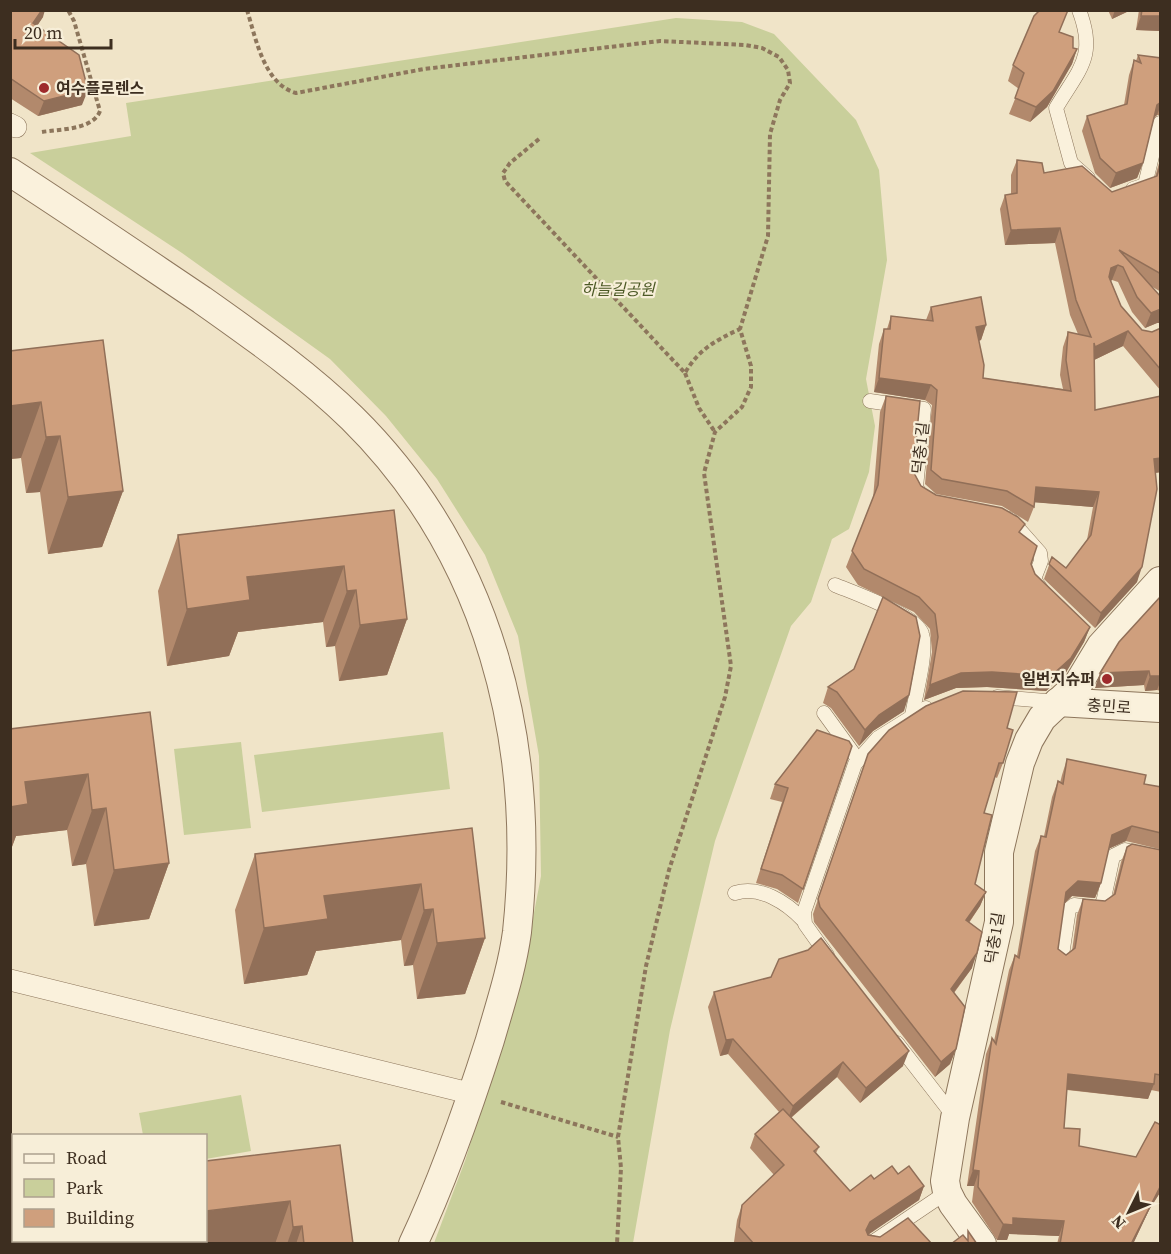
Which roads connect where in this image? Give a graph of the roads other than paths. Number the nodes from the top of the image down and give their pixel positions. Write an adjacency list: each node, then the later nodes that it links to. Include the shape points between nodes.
1 (1079, 10): 4 (lane, via 1089,47 1056,108 1071,163)
2 (1161, 123): 5 (lane, via 1145,185)
3 (10, 172): 26 (street, via 306,374 393,463 431,515 461,569 494,650 516,744 521,795 516,933 501,1002)
4 (1101, 191)
5 (1118, 195)
6 (870, 401): 7 (lane, 덕충1길, via 924,409 916,487)
7 (934, 503)
8 (997, 514): 11 (lane, via 1009,518 1036,546 1041,561 1034,579)
9 (1161, 581): 13 (street, 덕충1길, via 1097,642 1078,684)
10 (835, 585): 17 (lane, via 905,616 920,628 922,652)
11 (1053, 600)
12 (986, 696): 13 (lane)
13 (1058, 702): 15 (street, 충민로); 27 (street, 덕충1길, via 1038,724 1020,763 999,852 998,929)
14 (936, 704): 17 (lane)
15 (1161, 708)
16 (824, 713): 18 (lane)
17 (912, 716): 18 (lane, via 878,738)
18 (858, 759): 21 (lane)
19 (1161, 858): 22 (lane, via 1125,850 1113,856 1103,903 1097,908 1074,905 1069,909)
20 (735, 892): 21 (lane, via 748,891 780,900)
21 (803, 920): 23 (lane)
22 (1061, 962)
23 (834, 963)
24 (10, 980): 26 (street)
25 (891, 1036): 27 (lane)
26 (473, 1094): 29 (street)
27 (955, 1118): 28 (street, 덕충1길, via 945,1181)
28 (947, 1192): 30 (lane); 31 (street)
29 (413, 1244)
30 (870, 1244)
31 (982, 1244)

